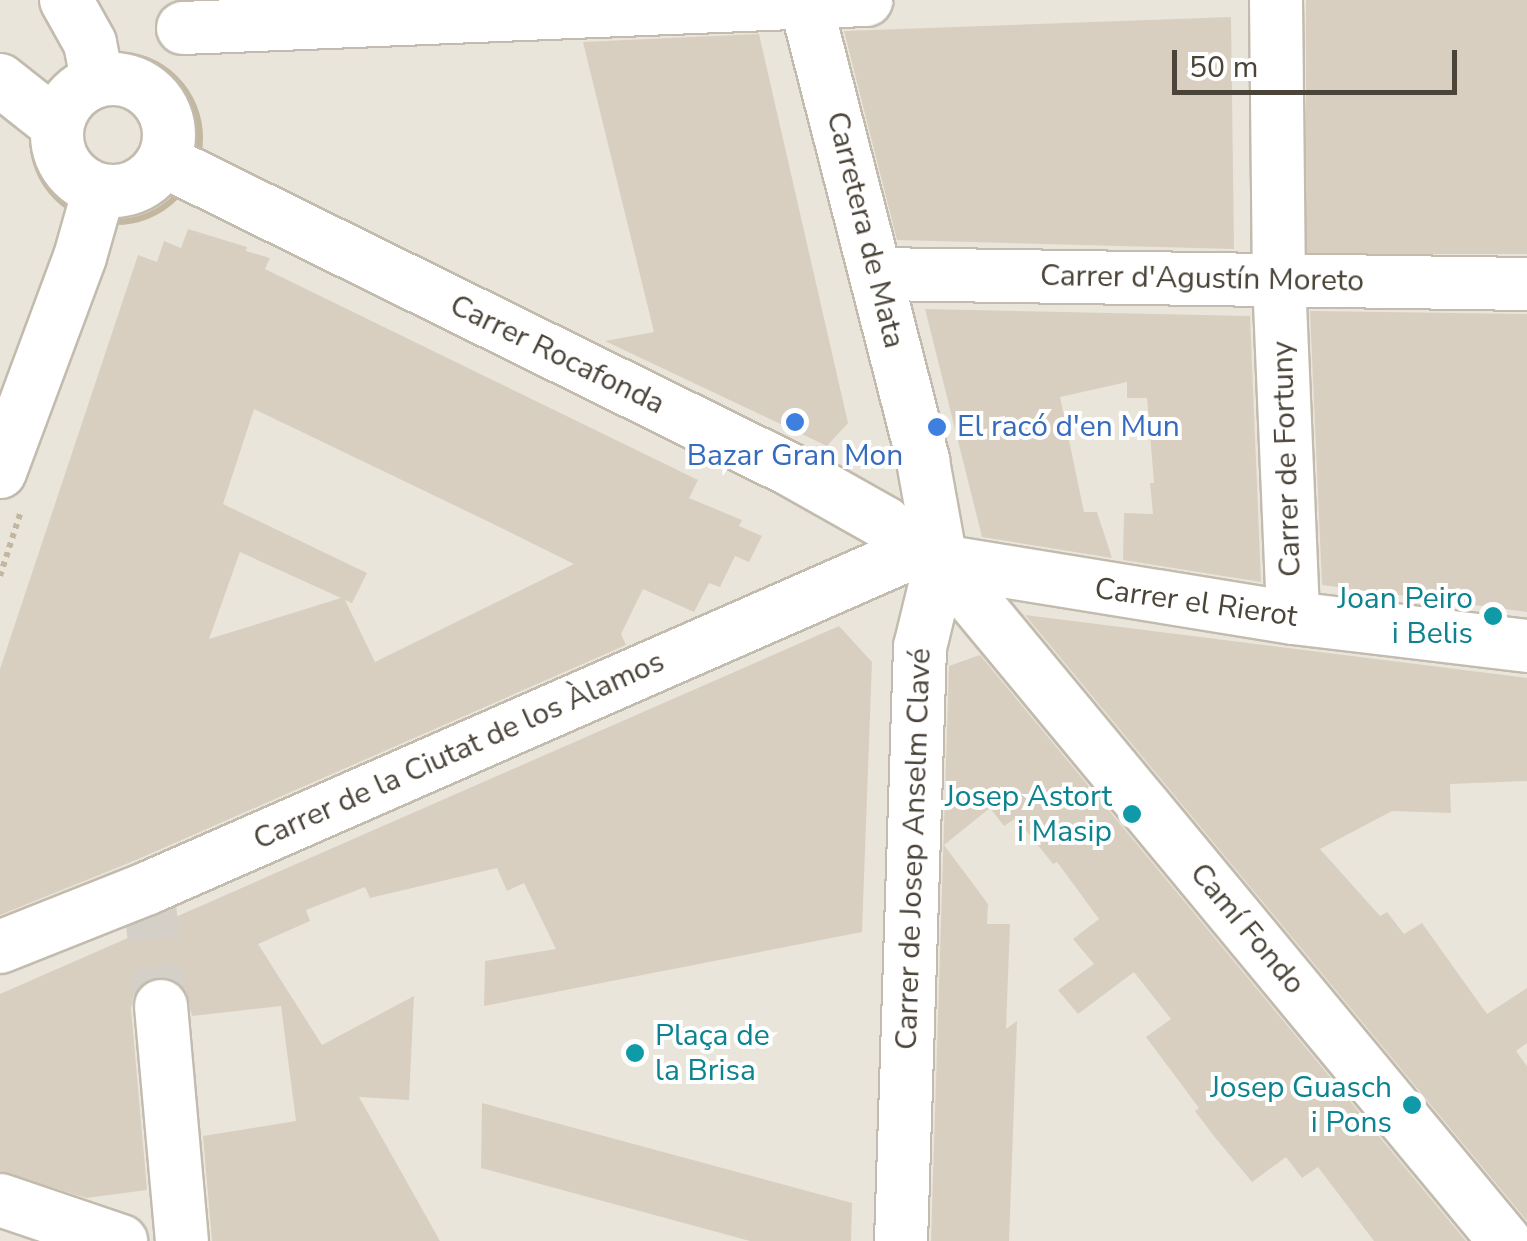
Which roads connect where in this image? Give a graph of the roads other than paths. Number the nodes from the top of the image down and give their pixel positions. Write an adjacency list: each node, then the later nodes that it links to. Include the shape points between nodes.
1 (66, 0): 5 (street, via 90,43)
2 (866, 0): 4 (street)
3 (1276, 0): 10 (street, Carrer de Fortuny)
4 (805, 1): 5 (street); 9 (street, Carretera de Mata)
5 (146, 53): 6 (street, via 72,97); 7 (street)
6 (31, 104): 8 (street)
7 (178, 168): 8 (street); 15 (street, Carrer Rocafonda, via 791,470)
8 (94, 204): 12 (street, via 80,257)
9 (877, 274): 10 (street, Carrer d'Agustín Moreto); 13 (street, Carretera de Mata)
10 (1279, 280): 11 (street, Carrer d'Agustín Moreto); 16 (street, Carrer de Fortuny)
11 (1527, 284)
12 (20, 350): 14 (street)
13 (923, 461): 15 (street, Carrer de Josep Anselm Clavé)
14 (0, 472)
15 (928, 556): 16 (street, Carrer el Rierot); 18 (street, Carrer de la Ciutat de los Àlamos); 23 (street, Carrer de Josep Anselm Clavé); 24 (street, Camí Fondo, via 990,618)
16 (1293, 618): 17 (street, Carrer el Rierot)
17 (1527, 646)
18 (0, 947)
19 (161, 1006): 22 (street)
20 (0, 1200): 21 (street)
21 (122, 1241)
22 (182, 1241)
23 (901, 1241)
24 (1504, 1241)

